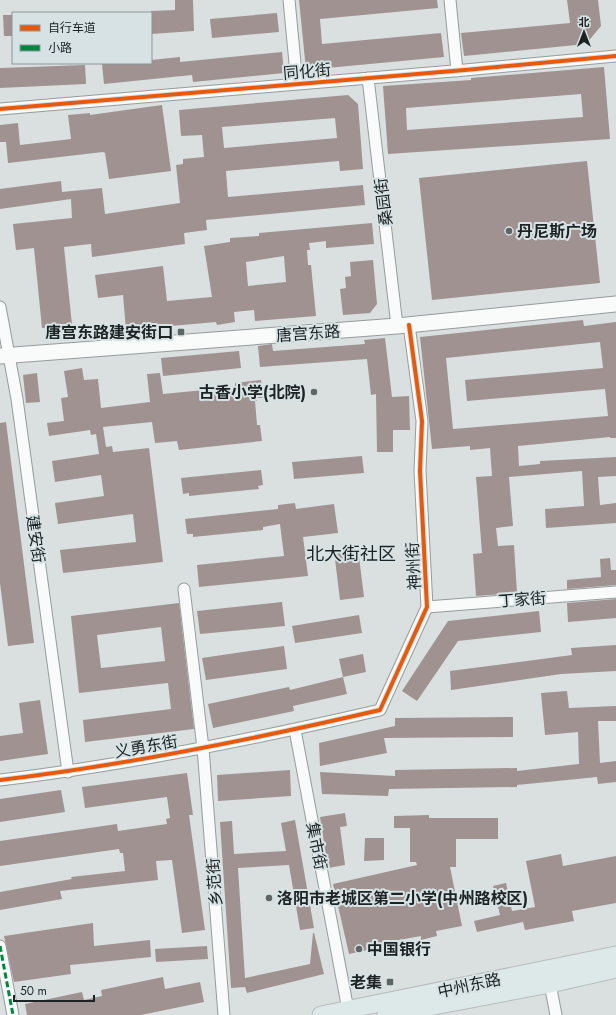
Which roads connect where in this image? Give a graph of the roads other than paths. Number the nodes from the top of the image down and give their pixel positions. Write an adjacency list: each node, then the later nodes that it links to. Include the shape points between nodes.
1 (289, 0): 6 (street)
2 (450, 0): 4 (street)
3 (616, 56): 4 (street, 同化街)
4 (457, 71): 5 (street, 同化街)
5 (368, 78): 6 (street, 同化街); 10 (street, 桑园街)
6 (296, 84): 7 (street, 同化街)
7 (0, 109)
8 (616, 304): 10 (street, 唐宫东路)
9 (0, 307): 11 (street, 建安街)
10 (403, 325): 11 (street, 唐宫东路); 14 (street, 神州街, via 422,420 420,471)
11 (4, 356): 17 (street, 建安街, via 17,400)
12 (184, 589): 16 (street, 乡范街)
13 (616, 592): 14 (street, 丁家街)
14 (427, 607): 15 (street, 神州街, via 380,710)
15 (295, 730): 16 (street, 义勇东街); 23 (street, 集市街)
16 (204, 748): 17 (street, 义勇东街); 25 (street, 乡范街)
17 (68, 772): 18 (street, 义勇东街)
18 (0, 780)
19 (0, 946): 24 (street)
20 (616, 955): 23 (main road, 中州东路)
21 (616, 969): 22 (main road, 中州东路)
22 (550, 984): 27 (main road, 中州东路); 28 (street)
23 (348, 1013): 26 (main road, 中州东路)
24 (13, 1015)
25 (224, 1015)
26 (321, 1015)
27 (386, 1015)
28 (556, 1015)

